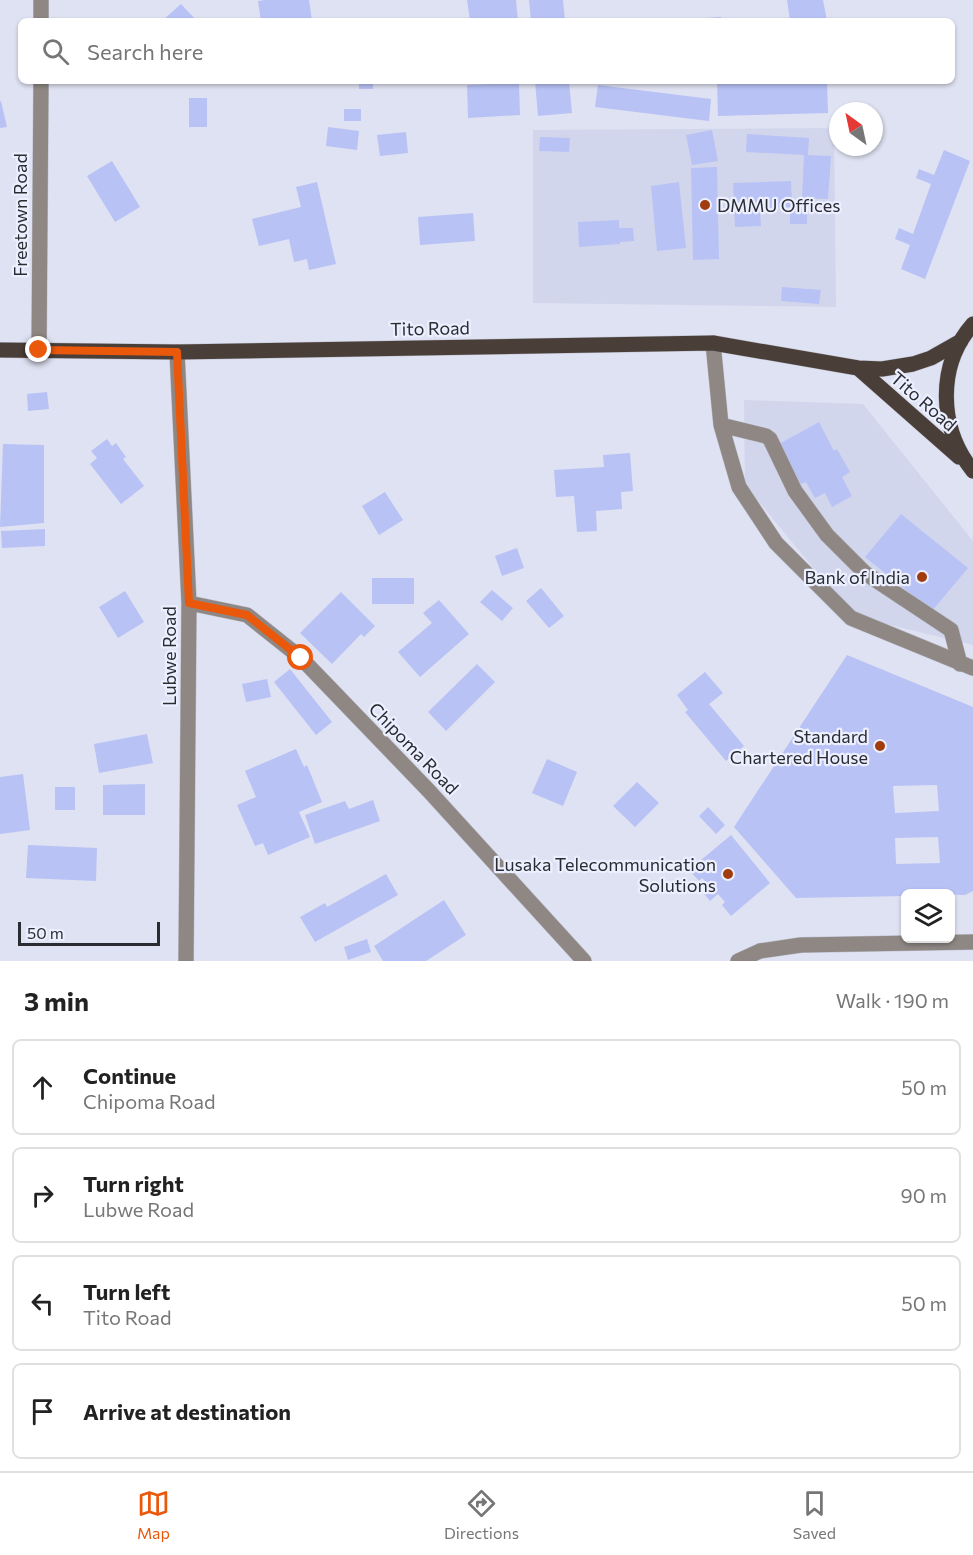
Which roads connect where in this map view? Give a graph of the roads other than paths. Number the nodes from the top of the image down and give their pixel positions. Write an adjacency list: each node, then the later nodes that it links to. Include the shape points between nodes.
1 (41, 0): 2 (street)
2 (41, 18)
3 (41, 84): 8 (street, Freetown Road)
4 (973, 324): 5 (main road)
5 (961, 341): 10 (main road, Tito Road, via 913,364); 12 (main road, via 946,390 947,415 954,440)
6 (713, 343): 9 (main road, Tito Road); 10 (main road, Tito Road); 11 (street)
7 (0, 350): 8 (main road, Tito Road)
8 (39, 350): 9 (main road, Tito Road)
9 (177, 352): 13 (street, Lubwe Road)
10 (858, 368): 12 (main road, Tito Road)
11 (721, 425): 14 (street, via 770,439 795,491 827,536 865,573 951,630); 14 (street, via 739,487 776,543 850,618)
12 (969, 467)
13 (189, 603): 16 (street, Lubwe Road); 17 (street, Chipoma Road, via 247,615 301,658)
14 (966, 666)
15 (973, 942): 18 (street, via 801,945 760,951)
16 (186, 961)
17 (584, 961)
18 (738, 961)

